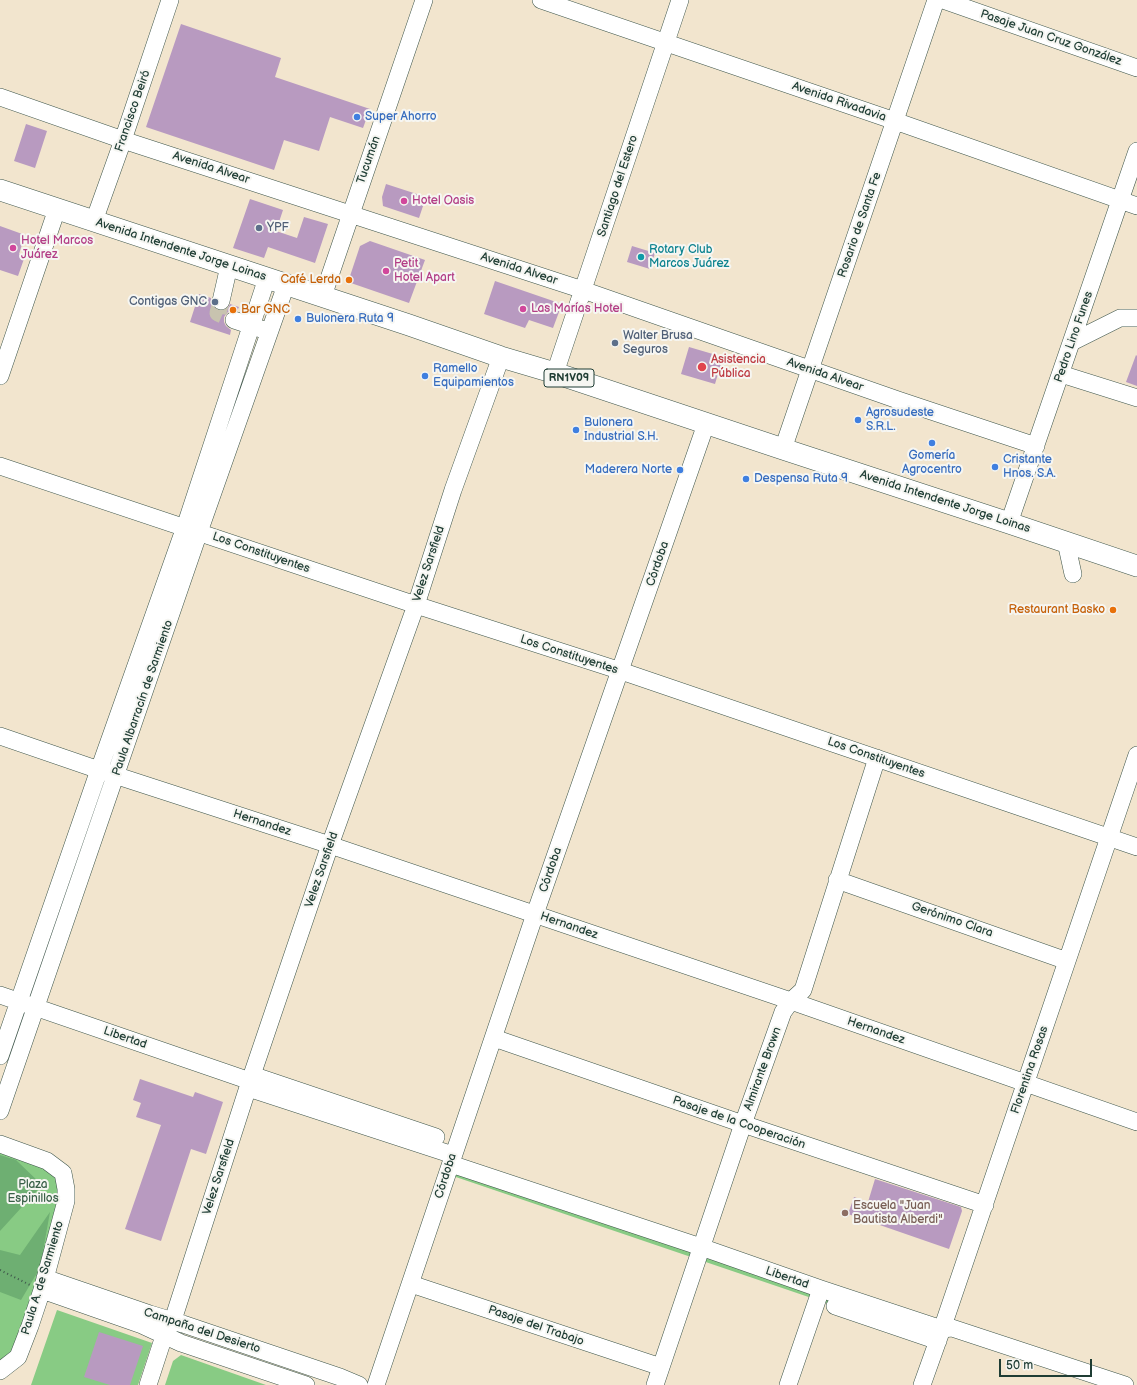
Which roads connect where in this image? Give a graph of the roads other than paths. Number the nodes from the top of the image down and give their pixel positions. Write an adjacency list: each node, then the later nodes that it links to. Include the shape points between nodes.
1 (170, 0): 11 (street, Francisco Beiró)
2 (424, 0): 17 (street, Tucumán)
3 (541, 0): 7 (street, Avenida Rivadavia)
4 (680, 0): 7 (street, Santiago del Estero)
5 (936, 0): 10 (street, Rosario de Santa Fe)
6 (943, 0): 8 (street, Pasaje Juan Cruz González)
7 (665, 43): 10 (street, Avenida Rivadavia); 22 (street, Santiago del Estero)
8 (1137, 68)
9 (0, 97): 11 (street, Avenida Alvear)
10 (895, 121): 14 (street, Avenida Rivadavia); 32 (street, Rosario de Santa Fe)
11 (124, 140): 17 (street, Avenida Alvear); 18 (street, Francisco Beiró)
12 (1137, 151): 14 (street, Pedro Lino Funes)
13 (0, 190): 16 (main road, Avenida Intendente Jorge Loinas / RN1V09)
14 (1120, 201): 15 (street, Avenida Rivadavia); 29 (street, Pedro Lino Funes)
15 (1137, 206)
16 (57, 209): 18 (main road, Avenida Intendente Jorge Loinas / RN1V09); 31 (street)
17 (351, 214): 22 (street, Avenida Alvear); 23 (street, Tucumán)
18 (94, 222): 19 (main road, Avenida Intendente Jorge Loinas / RN1V09)
19 (229, 266): 20 (main road, Avenida Intendente Jorge Loinas / RN1V09); 24 (street)
20 (267, 278): 21 (main road, Avenida Intendente Jorge Loinas / RN1V09); 27 (street, Paula Albarracín de Sarmiento)
21 (286, 285): 23 (main road, Avenida Intendente Jorge Loinas / RN1V09); 28 (street, Paula Albarracín de Sarmiento)
22 (583, 290): 32 (street, Avenida Alvear); 33 (street, Santiago del Estero)
23 (323, 296): 30 (main road, Avenida Intendente Jorge Loinas / RN1V09)
24 (221, 301)
25 (1137, 318): 29 (street, via 1120,318)
26 (234, 320): 27 (street)
27 (251, 326): 28 (street); 42 (street, Paula Albarracín de Sarmiento)
28 (270, 333): 42 (street, Paula Albarracín de Sarmiento)
29 (1072, 342): 34 (street, Pedro Lino Funes)
30 (501, 357): 33 (main road, Avenida Intendente Jorge Loinas / RN1V09); 46 (street, Velez Sarsfield, via 453,490)
31 (3, 358): 35 (street)
32 (810, 370): 38 (street, Avenida Alvear); 39 (street, Rosario de Santa Fe)
33 (554, 373): 37 (main road, Avenida Intendente Jorge Loinas / RN1V09)
34 (1061, 374): 36 (street); 38 (street, Pedro Lino Funes)
35 (0, 376)
36 (1137, 398)
37 (706, 424): 39 (main road, Avenida Intendente Jorge Loinas / RN1V09); 47 (street, Córdoba)
38 (1036, 446): 41 (street, Pedro Lino Funes)
39 (783, 450): 41 (main road, Avenida Intendente Jorge Loinas / RN1V09)
40 (0, 466): 42 (street, Los Constituyentes)
41 (1009, 523): 43 (main road, Avenida Intendente Jorge Loinas / RN1V09)
42 (192, 530): 46 (street, Los Constituyentes); 51 (street, Paula Albarracín de Sarmiento); 52 (street, Paula Albarracín de Sarmiento)
43 (1066, 542): 44 (main road, Avenida Intendente Jorge Loinas / RN1V09); 45 (street)
44 (1137, 566)
45 (1073, 574)
46 (416, 605): 47 (street, Los Constituyentes); 54 (street, Velez Sarsfield)
47 (621, 671): 50 (street, Los Constituyentes); 57 (street, Córdoba)
48 (0, 736): 51 (street, Hernandez)
49 (1137, 755): 53 (street, Florentina Rosas)
50 (877, 758): 53 (street, Los Constituyentes); 56 (street, Almirante Brown)
51 (99, 770): 52 (street, Hernandez); 61 (street, Paula Albarracín de Sarmiento)
52 (116, 775): 54 (street, Hernandez); 62 (street, Paula Albarracín de Sarmiento)
53 (1109, 837): 55 (street, Los Constituyentes); 58 (street, Florentina Rosas)
54 (330, 846): 57 (street, Hernandez); 65 (street, Velez Sarsfield)
55 (1137, 847)
56 (837, 880): 58 (street, Gerónimo Clara); 60 (street, Almirante Brown, via 803,990)
57 (535, 914): 60 (street, Hernandez); 63 (street, Córdoba)
58 (1067, 961): 66 (street, Florentina Rosas)
59 (0, 995): 61 (street, Libertad)
60 (791, 1001): 66 (street, Hernandez); 69 (street, Almirante Brown, via 783,1012)
61 (20, 1002): 62 (street, Libertad); 64 (street, Paula Albarracín de Sarmiento)
62 (36, 1008): 65 (street, Libertad); 67 (street, Paula Albarracín de Sarmiento)
63 (494, 1038): 69 (street, Pasaje de la Cooperación); 71 (street, Córdoba)
64 (0, 1056)
65 (250, 1081): 71 (street, Libertad); 77 (street, Velez Sarsfield)
66 (1026, 1083): 68 (street, Hernandez); 72 (street, Florentina Rosas)
67 (0, 1111)
68 (1137, 1122)
69 (743, 1124): 72 (street, Pasaje de la Cooperación); 73 (street, Almirante Brown)
70 (0, 1144): 74 (street, Paula A. de Sarmiento, via 47,1161 63,1173 66,1201)
71 (452, 1159): 73 (street, Libertad); 75 (street, Córdoba)
72 (985, 1204): 78 (street, Florentina Rosas)
73 (699, 1253): 76 (street, Libertad); 80 (street, Almirante Brown)
74 (43, 1284): 77 (street, Campaña del Desierto); 79 (street, Campaña del Desierto); 81 (street, Paula A. de Sarmiento, via 18,1357)
75 (411, 1284): 80 (street, Pasaje del Trabajo); 85 (street, Córdoba)
76 (819, 1295): 78 (street, Libertad); 87 (street)
77 (173, 1320): 79 (street, Velez Sarsfield); 84 (street, Campaña del Desierto)
78 (940, 1335): 88 (street, Florentina Rosas); 89 (street, Libertad, via 952,1328)
79 (164, 1336): 82 (street, Velez Sarsfield); 83 (street, Campaña del Desierto)
80 (661, 1367): 86 (street, Almirante Brown)
81 (0, 1371)
82 (148, 1385)
83 (306, 1385)
84 (359, 1385)
85 (376, 1385)
86 (654, 1385)
87 (788, 1385)
88 (922, 1385)
89 (1125, 1385)

